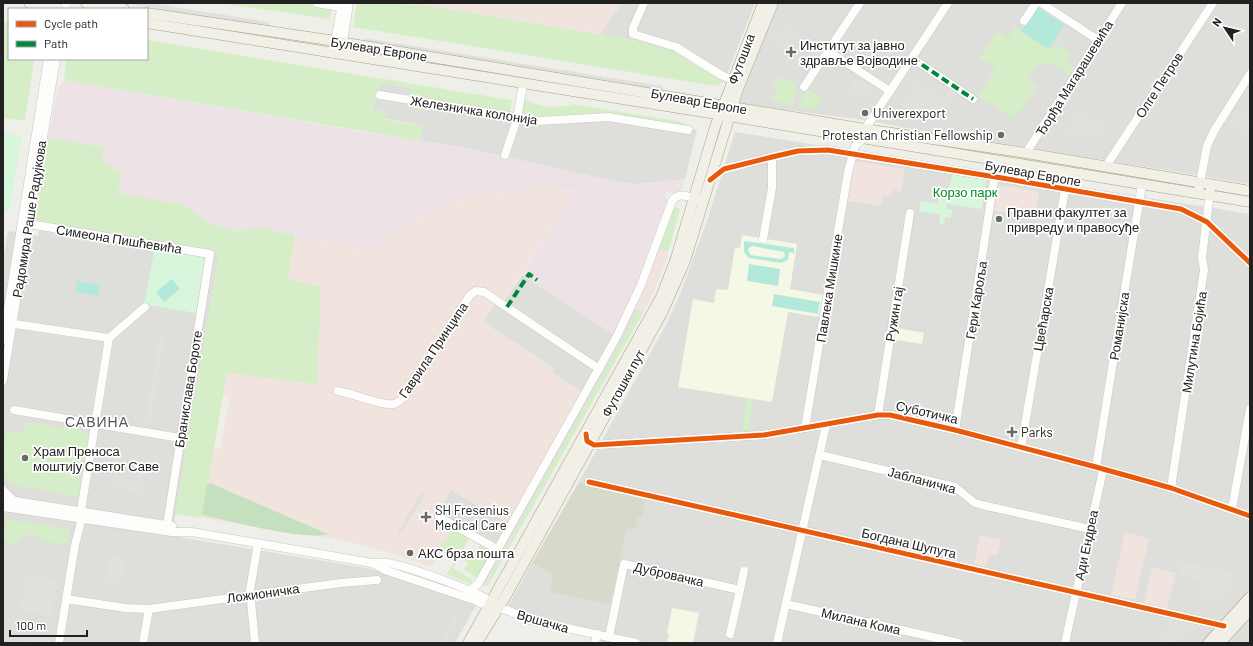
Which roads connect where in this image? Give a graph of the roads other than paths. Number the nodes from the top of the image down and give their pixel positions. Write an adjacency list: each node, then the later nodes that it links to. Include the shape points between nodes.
1 (29, 3): 16 (main road)
2 (66, 3): 16 (street)
3 (86, 3): 17 (main road)
4 (317, 3): 15 (street)
5 (349, 3): 22 (street)
6 (644, 3): 29 (street, via 633,28 633,34 676,47)
7 (763, 3): 29 (main road, Футошка)
8 (773, 3): 35 (main road, Футошка)
9 (860, 3): 23 (street)
10 (948, 3): 25 (street, Павлека Мишкине)
11 (1036, 3): 19 (street)
12 (1042, 3): 21 (street)
13 (1122, 3): 21 (street, Ђорђа Магарашевића)
14 (1213, 3): 47 (street, Олге Петров)
15 (342, 5): 22 (street)
16 (59, 8)
17 (118, 8)
18 (148, 12): 22 (main road, Булевар Европе)
19 (1024, 21)
20 (148, 24): 24 (main road, Булевар Европе)
21 (1098, 40): 41 (street, Ђорђа Магарашевића)
22 (339, 43): 24 (street); 35 (main road, Булевар Европе)
23 (828, 51): 31 (street); 32 (street)
24 (337, 55): 30 (main road, Булевар Европе)
25 (912, 58): 32 (street, Павлека Мишкине); 34 (street)
26 (48, 60): 70 (street, Радомира Раше Радујкова)
27 (56, 60): 63 (street, Радомира Раше Радујкова)
28 (1250, 74): 51 (street, via 1207,146)
29 (732, 80): 35 (main road, Футошка)
30 (523, 84): 35 (main road, Булевар Европе); 36 (street)
31 (804, 87)
32 (890, 91): 38 (street, Павлека Мишкине)
33 (380, 95): 36 (street, Железничка колонија)
34 (973, 99)
35 (726, 111): 38 (main road, Булевар Европе); 39 (main road, Булевар Европе); 45 (main road, Футошки пут); 58 (main road, Футошки пут)
36 (517, 119): 37 (street, Железничка колонија, via 539,121 608,117); 42 (street)
37 (688, 130)
38 (864, 134): 39 (main road, Булевар Европе); 40 (street, Павлека Мишкине); 41 (main road, Булевар Европе); 44 (main road, Булевар Европе)
39 (847, 136): 40 (street, via 852,140)
40 (854, 151): 43 (street, Булевар Европе, via 813,150); 49 (street, Булевар Европе); 81 (street, Павлека Мишкине, via 848,172)
41 (1026, 153): 47 (main road, Булевар Европе)
42 (505, 155)
43 (772, 157): 48 (street, Булевар Европе); 64 (street, via 772,188)
44 (989, 159): 46 (main road, Булевар Европе); 49 (street, via 995,165)
45 (716, 161): 48 (street, via 718,168); 50 (main road, Футошки пут)
46 (1003, 161): 49 (street); 52 (main road, Булевар Европе)
47 (1106, 166): 51 (main road, Булевар Европе)
48 (724, 169): 50 (street)
49 (995, 173): 54 (street, Булевар Европе); 82 (street, Гери Кароља)
50 (710, 180): 58 (main road, Футошки пут)
51 (1200, 182): 53 (main road, Булевар Европе); 56 (street)
52 (1142, 184): 56 (main road, Булевар Европе); 59 (street, Романијска)
53 (1211, 184): 55 (main road, Булевар Европе); 57 (street, Милутина Бојића)
54 (1065, 190): 59 (street, Булевар Европе); 86 (street, Цвећарска)
55 (1250, 191)
56 (1198, 193): 57 (main road, Булевар Европе)
57 (1210, 195): 60 (main road, Булевар Европе); 62 (street, Милутина Бојића)
58 (699, 199): 73 (street, via 681,195 675,196 672,201 641,285); 83 (main road, Футошки пут, via 661,297); 85 (main road, Футошки пут, via 685,261 662,313)
59 (1139, 202): 62 (street, Булевар Европе, via 1181,209); 88 (street, Романијска)
60 (1250, 202)
61 (910, 213): 78 (street, Ружин гај)
62 (1207, 222): 65 (street, Булевар Европе); 90 (street, Милутина Бојића, via 1202,257 1204,270)
63 (28, 224): 66 (street, Симеона Пишћевића); 70 (street, Радомира Раше Радујкова)
64 (763, 239)
65 (1240, 253): 67 (street); 68 (street, Булевар Европе)
66 (210, 254): 84 (street, Бранислава Бороте)
67 (1250, 255)
68 (1250, 263)
69 (145, 307): 71 (street)
70 (7, 323): 71 (street); 72 (street, Радомира Раше Радујкова); 74 (street, Радомира Раше Радујкова)
71 (109, 338): 79 (street)
72 (3, 340)
73 (599, 369): 75 (street, Гаврила Принципа, via 479,291 470,295 404,397 398,402 387,403); 105 (street)
74 (3, 380)
75 (338, 391)
76 (1250, 409): 95 (street)
77 (14, 410): 79 (street)
78 (878, 415): 80 (street, Суботичка); 82 (street, Суботичка, via 890,415)
79 (96, 423): 84 (street); 97 (street)
80 (826, 425): 81 (street, Суботичка); 87 (street)
81 (805, 428): 85 (street, Суботичка, via 719,439)
82 (955, 430): 86 (street, Суботичка)
83 (586, 434): 85 (street, via 585,438); 116 (main road, Футошки пут)
84 (180, 438): 100 (street, Бранислава Бороте)
85 (590, 444): 116 (main road, Футошки пут, via 507,594)
86 (1021, 448): 88 (street, Суботичка)
87 (820, 455): 101 (street, Јабланичка, via 953,486 975,503 982,505); 102 (street)
88 (1099, 468): 90 (street, Суботичка); 101 (street, Ади Ендреа)
89 (589, 482): 102 (street, Богдана Шупута)
90 (1171, 488): 95 (street, Суботичка)
91 (3, 490): 93 (street)
92 (3, 499): 93 (street)
93 (14, 504): 94 (street); 96 (street); 97 (street)
94 (3, 507)
95 (1232, 509): 98 (street, Суботичка)
96 (3, 511)
97 (82, 514): 100 (street); 103 (street, via 172,532); 114 (street)
98 (1250, 516)
99 (439, 517): 105 (street)
100 (167, 525): 103 (street)
101 (1090, 529): 111 (street, Ади Ендреа)
102 (803, 531): 111 (street, Богдана Шупута); 115 (street)
103 (192, 532): 104 (street)
104 (258, 543): 106 (street); 112 (street)
105 (498, 549): 110 (street, via 478,584)
106 (372, 562): 110 (street, via 388,563 425,574); 116 (street, via 385,570)
107 (744, 572): 109 (street)
108 (377, 580): 112 (street, Ложионичка)
109 (740, 590): 121 (street); 122 (street, Дубровачка, via 624,564)
110 (469, 591): 116 (street)
111 (1076, 592): 119 (street, Богдана Шупута); 132 (street, Ади Ендреа)
112 (251, 595): 117 (street, Ложионичка); 125 (street)
113 (1250, 597): 119 (main road)
114 (66, 599): 117 (street, Ложионичка); 123 (street)
115 (786, 604): 130 (street); 131 (street, Милана Кома)
116 (493, 605): 120 (street, Вршачка, via 539,622); 126 (main road, Футошки пут); 127 (main road, Футошки пут)
117 (149, 609): 124 (street)
118 (1250, 610): 134 (main road)
119 (1224, 626): 133 (main road)
120 (597, 634): 122 (street, Вршачка); 128 (street)
121 (730, 634)
122 (609, 637): 129 (street, Вршачка)
123 (59, 643)
124 (143, 643)
125 (255, 643)
126 (468, 643)
127 (477, 643)
128 (595, 643)
129 (636, 643)
130 (777, 643)
131 (959, 643)
132 (1065, 643)
133 (1208, 643)
134 (1220, 643)

